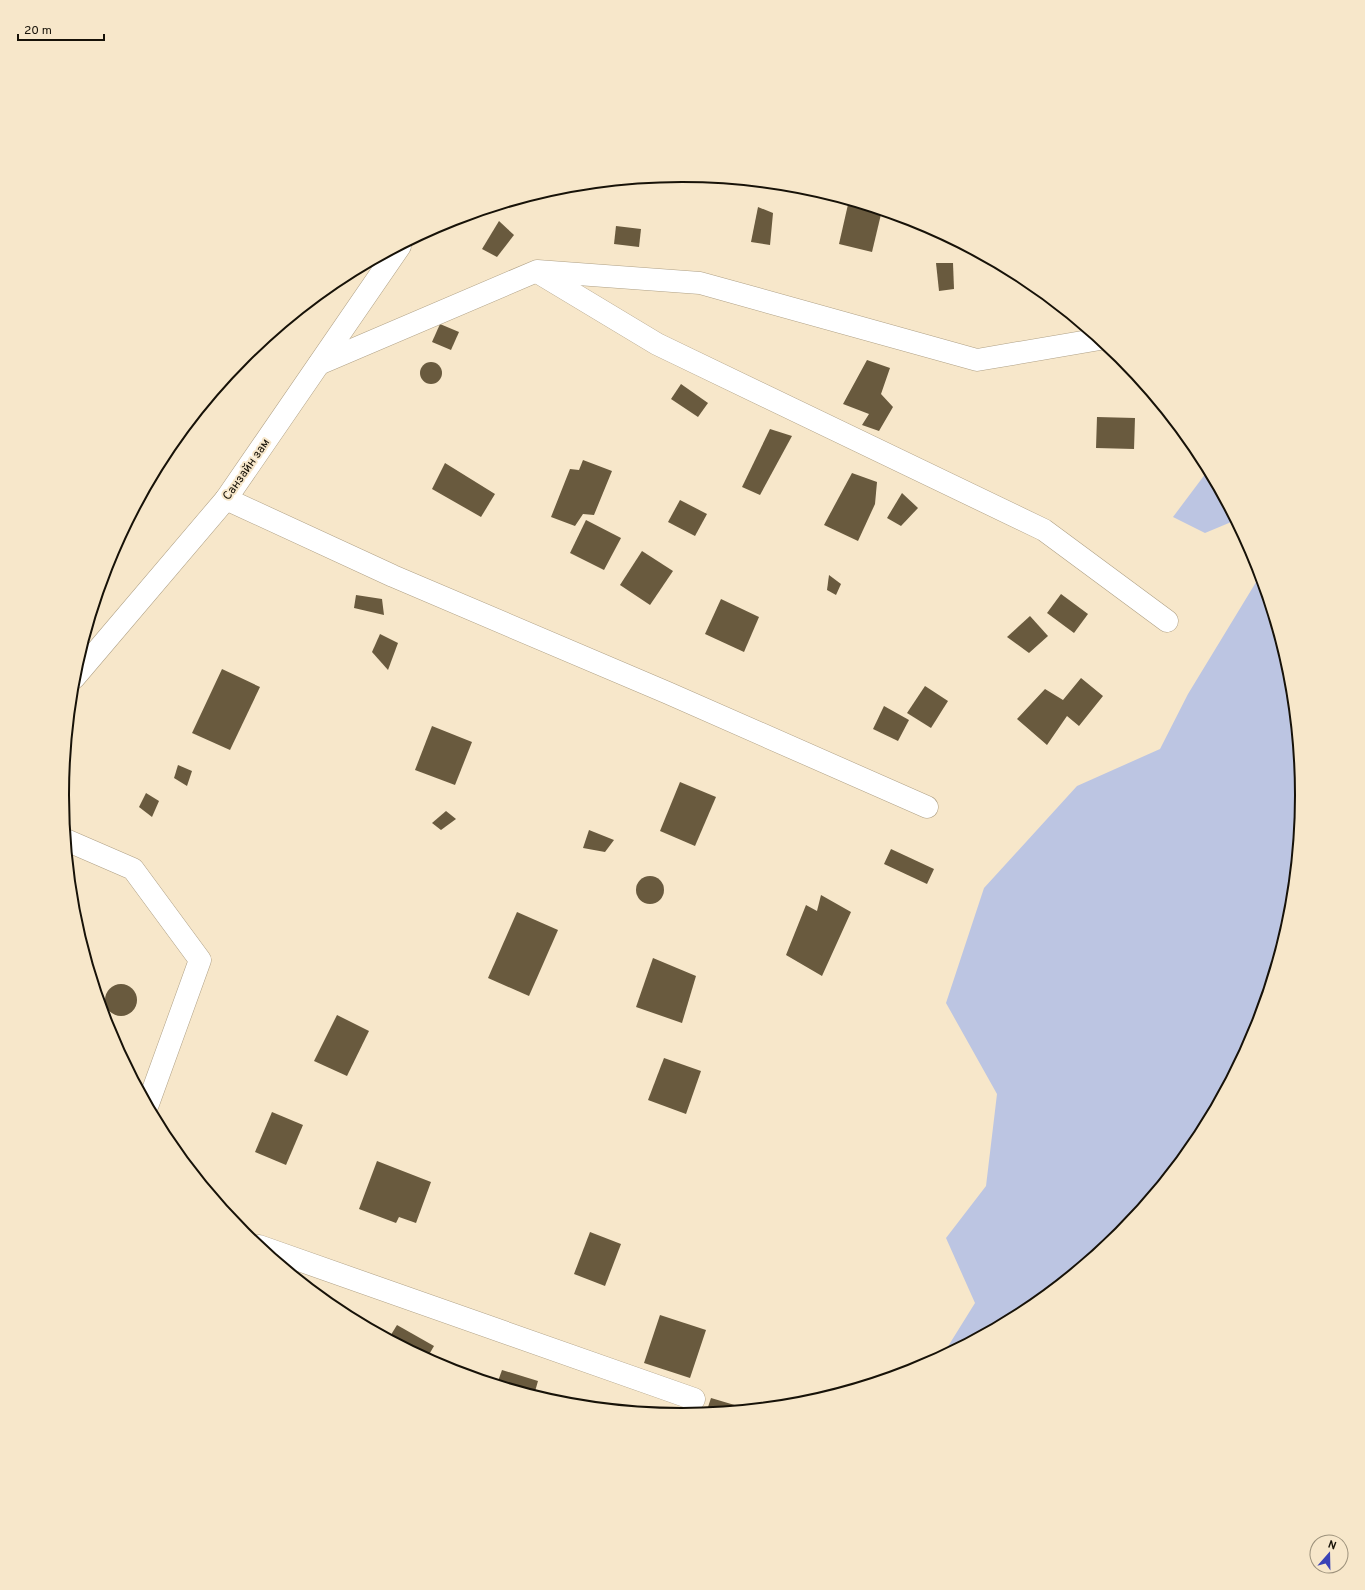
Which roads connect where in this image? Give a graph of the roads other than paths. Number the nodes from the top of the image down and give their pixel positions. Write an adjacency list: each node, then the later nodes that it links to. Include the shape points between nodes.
1 (395, 254): 4 (street, Санзайн зам)
2 (537, 271): 3 (street, via 700,283 977,360); 4 (street); 6 (street, via 657,344 1044,530)
3 (1094, 340)
4 (319, 364): 5 (street, Санзайн зам)
5 (226, 499): 7 (street, Санзайн зам); 8 (street, via 393,576 668,692)
6 (1167, 621)
7 (83, 668)
8 (927, 807)
9 (71, 842): 10 (street, via 133,869 200,960)
10 (150, 1099)
11 (272, 1251): 12 (street)
12 (694, 1399)

